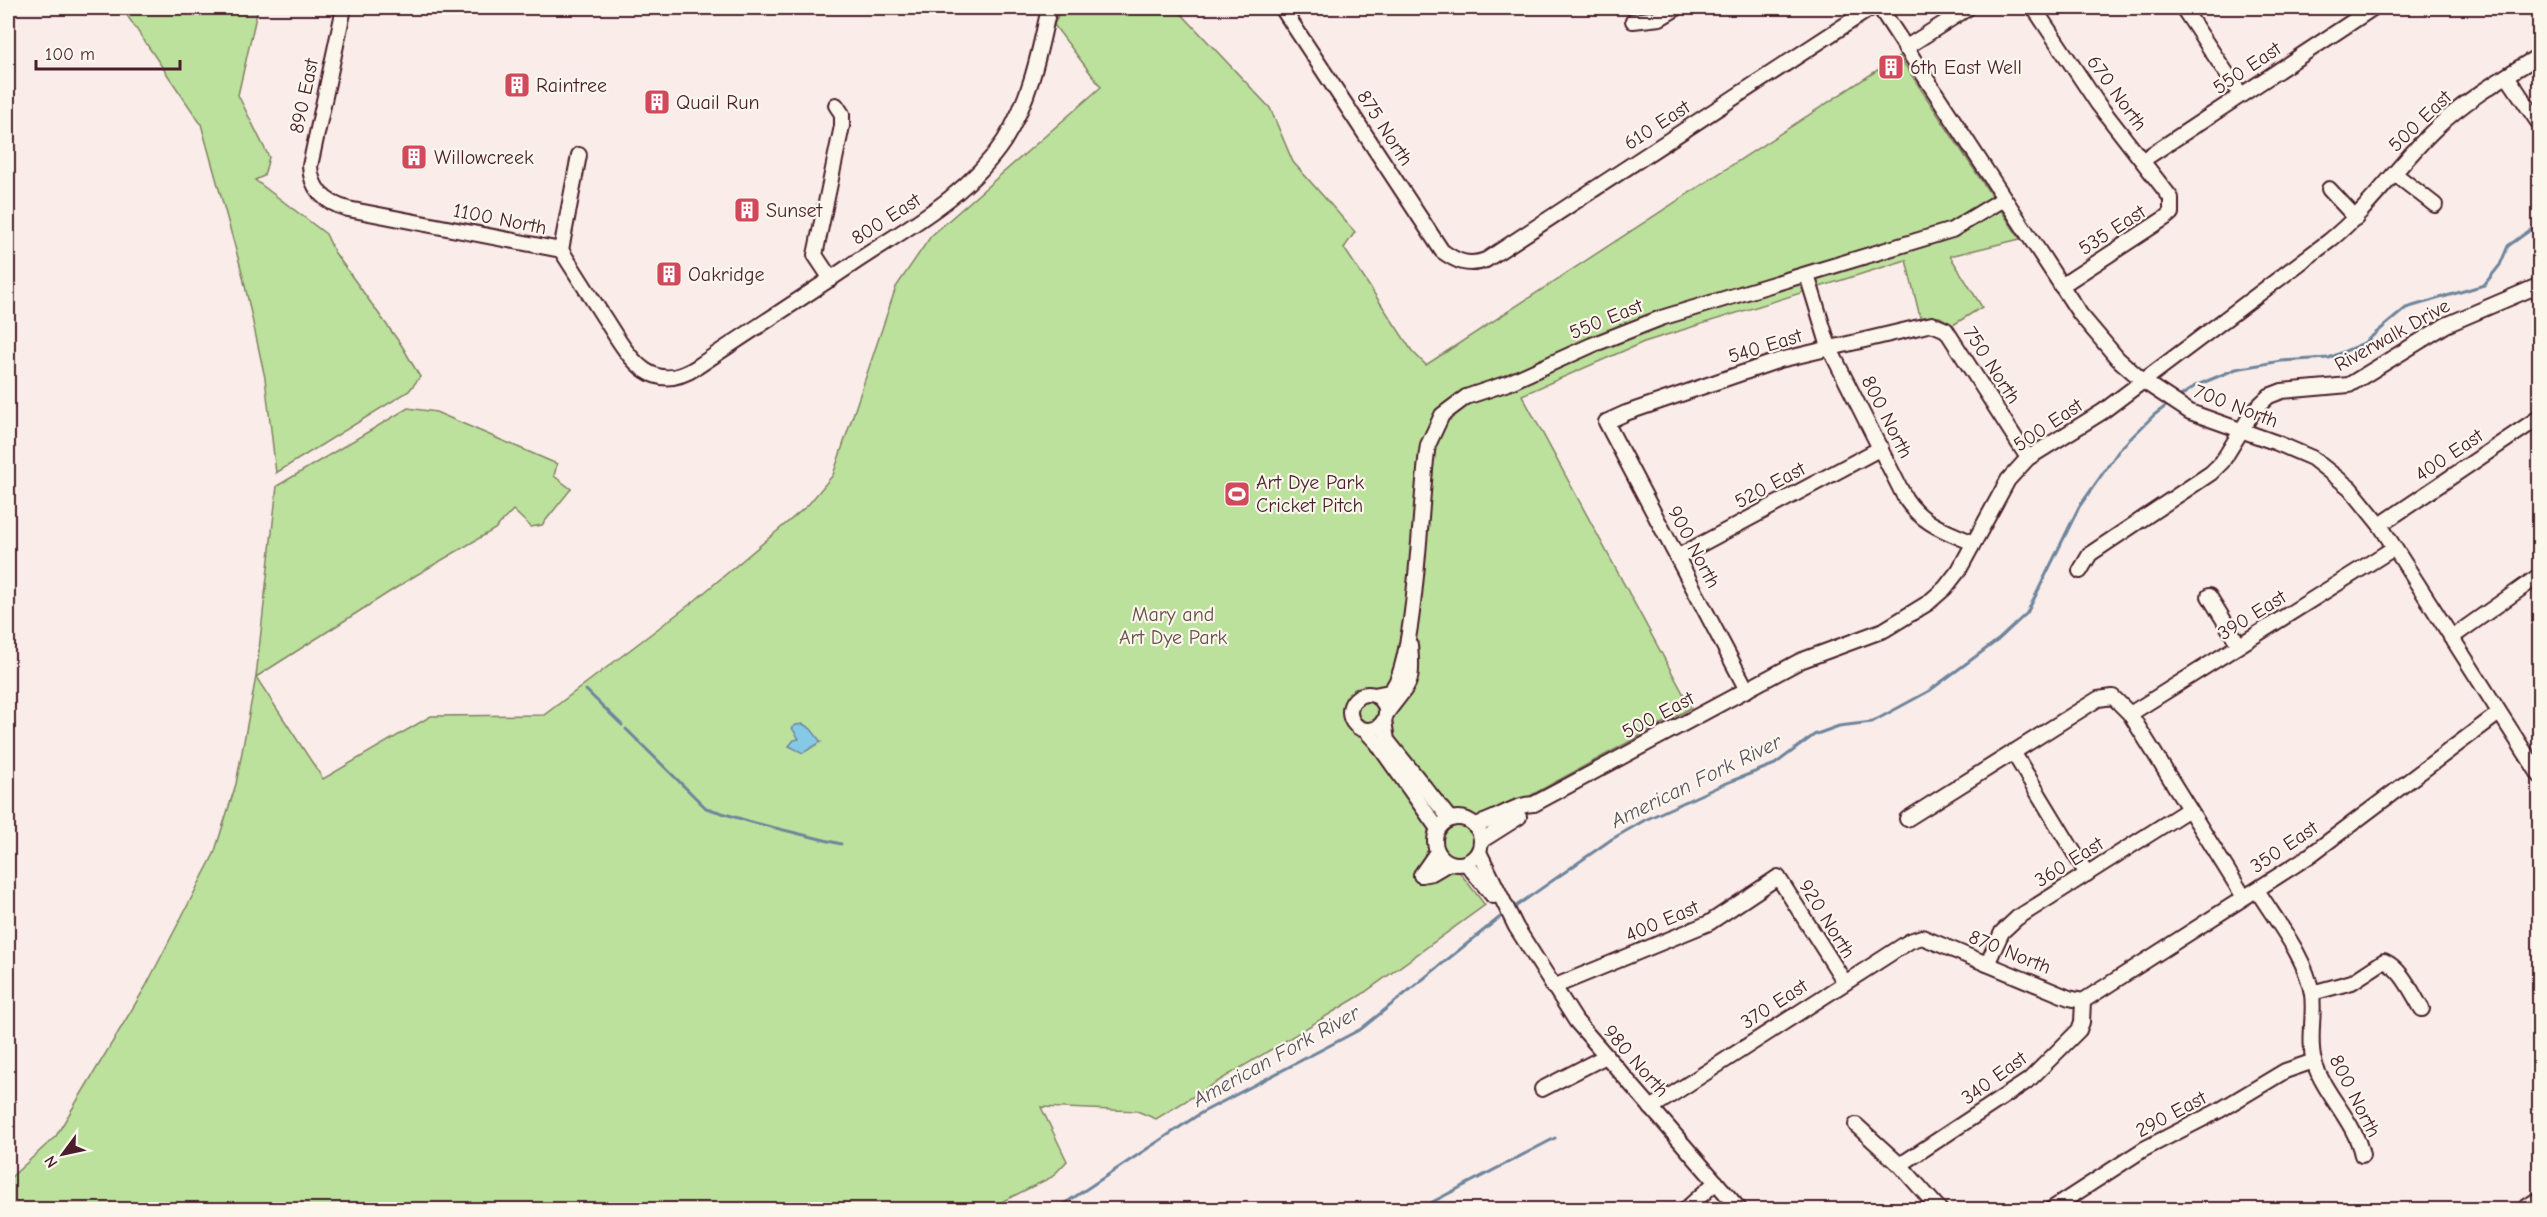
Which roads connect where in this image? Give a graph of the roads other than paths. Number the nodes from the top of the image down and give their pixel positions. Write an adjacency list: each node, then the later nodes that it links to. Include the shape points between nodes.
1 (344, 8): 22 (street, 890 East, via 310,166)
2 (1049, 8): 30 (street, 800 East, via 1029,90 1010,130 991,157 943,204)
3 (1282, 8): 28 (street, 875 North, via 1442,250)
4 (1677, 8): 11 (street, via 1660,18)
5 (1871, 8): 28 (street, 610 East, via 1486,260)
6 (1880, 8): 12 (street, 700 North)
7 (1968, 8): 12 (street)
8 (2034, 8): 19 (street, 670 North, via 2098,104)
9 (2183, 8): 15 (street)
10 (2373, 8): 15 (street, 550 East)
11 (1633, 21)
12 (1905, 48): 24 (street, 700 North)
13 (2540, 55): 14 (street, 500 East)
14 (2507, 76): 17 (street); 20 (street, 500 East, via 2449,117)
15 (2241, 95): 19 (street, 550 East)
16 (836, 105): 30 (street, via 842,114 842,126 815,255)
17 (2540, 125)
18 (579, 155): 27 (street)
19 (2143, 160): 23 (street, 670 North)
20 (2395, 174): 25 (street); 26 (street, 500 East)
21 (2329, 189): 26 (street)
22 (318, 192): 27 (street, 1100 North, via 333,205 348,209)
23 (2171, 198): 32 (street, 535 East, via 2171,213 2165,218)
24 (2003, 199): 29 (street, 550 East, via 1952,230); 32 (street, 700 North)
25 (2435, 206)
26 (2356, 218): 36 (street, 500 East)
27 (561, 250): 35 (street, 1100 North, via 630,357)
28 (1461, 262)
29 (1807, 275): 34 (street, 800 North); 49 (street, 550 East, via 1638,326 1466,397 1447,410 1432,431 1425,459)
30 (831, 279): 35 (street, 800 East, via 693,370 669,378)
31 (2540, 285): 39 (street, Riverwalk Drive, via 2452,322 2349,385 2282,391 2269,396 2259,402)
32 (2061, 286): 36 (street, 700 North, via 2105,346)
33 (1939, 326): 34 (street, 540 East, via 1932,324); 41 (street, 750 North, via 1946,330)
34 (1829, 347): 38 (street, 540 East, via 1780,360); 40 (street, 800 North)
35 (653, 375)
36 (2143, 381): 39 (street, 700 North, via 2199,416); 41 (street, 500 East)
37 (2540, 417): 42 (street, 400 East)
38 (1606, 422): 45 (street, 900 North)
39 (2240, 431): 42 (street, 700 North, via 2277,442 2325,467 2350,488); 46 (street, Riverwalk Drive, via 2211,473 2090,554)
40 (1881, 448): 43 (street, 800 North, via 1915,513 1928,524); 45 (street, 520 East)
41 (2028, 458): 43 (street, 500 East, via 2008,480)
42 (2380, 525): 44 (street, 700 North)
43 (1973, 543): 52 (street, 500 East, via 1945,588 1908,617 1800,662)
44 (2394, 548): 50 (street, 700 North); 51 (street, 390 East)
45 (1677, 557): 52 (street, 900 North)
46 (2080, 571)
47 (2540, 575): 50 (street)
48 (2210, 596): 51 (street)
49 (1409, 637): 53 (street, 550 East, via 1398,683 1389,692); 56 (street, 550 East, via 1410,680)
50 (2451, 638): 54 (street, 700 North)
51 (2239, 645): 55 (street, 390 East)
52 (1747, 690): 60 (street, 500 East)
53 (1374, 695): 56 (street, via 1382,701); 57 (street, via 1360,696 1350,712 1353,722)
54 (2499, 713): 59 (street, 700 North); 72 (street, 350 East, via 2309,856)
55 (2130, 714): 58 (street, via 2113,697 2098,699); 61 (street)
56 (1385, 717): 57 (street, via 1374,730); 62 (street, via 1387,740)
57 (1365, 730): 65 (street)
58 (2013, 752): 63 (street); 70 (street)
59 (2540, 776)
60 (1534, 804): 64 (street, 500 East); 66 (street, 500 East)
61 (2189, 809): 70 (street, 360 East); 74 (street)
62 (1450, 819): 64 (street, via 1463,819); 65 (street)
63 (1907, 819)
64 (1474, 825): 66 (street)
65 (1438, 829): 67 (street)
66 (1480, 847): 69 (street); 73 (street, 980 North)
67 (1437, 852): 68 (street); 68 (street, via 1421,875)
68 (1449, 863): 69 (street)
69 (1466, 863): 73 (street, 980 North)
70 (2087, 874): 76 (street, 360 East, via 2008,925)
71 (1778, 877): 77 (street, 920 North); 78 (street, 400 East, via 1709,923)
72 (2257, 890): 74 (street, 350 East); 79 (street, 800 North, via 2300,960)
73 (1498, 897): 78 (street, 980 North)
74 (2244, 897): 80 (street, 350 East)
75 (1922, 937): 76 (street, 870 North); 77 (street, 370 East)
76 (1987, 964): 80 (street, 870 North)
77 (1844, 981): 85 (street, 370 East)
78 (1553, 987): 82 (street, 980 North)
79 (2312, 993): 81 (street, via 2352,982 2384,961 2392,964); 83 (street, 800 North)
80 (2083, 1001): 88 (street, 340 East, via 2079,1030 2035,1075)
81 (2422, 1009)
82 (1606, 1056): 84 (street); 85 (street, 980 North)
83 (2314, 1061): 87 (street, 800 North, via 2322,1082 2359,1140); 91 (street, 290 East, via 2285,1071 2144,1149)
84 (1542, 1089)
85 (1651, 1108): 89 (street, 980 North)
86 (1856, 1125): 88 (street)
87 (2362, 1155)
88 (1900, 1165): 94 (street)
89 (1716, 1182): 92 (street); 93 (street, 980 North)
90 (2540, 1198): 96 (street)
91 (2066, 1205): 95 (street, 290 East)
92 (1685, 1209)
93 (1740, 1209)
94 (1940, 1209)
95 (2050, 1209)
96 (2522, 1209)

